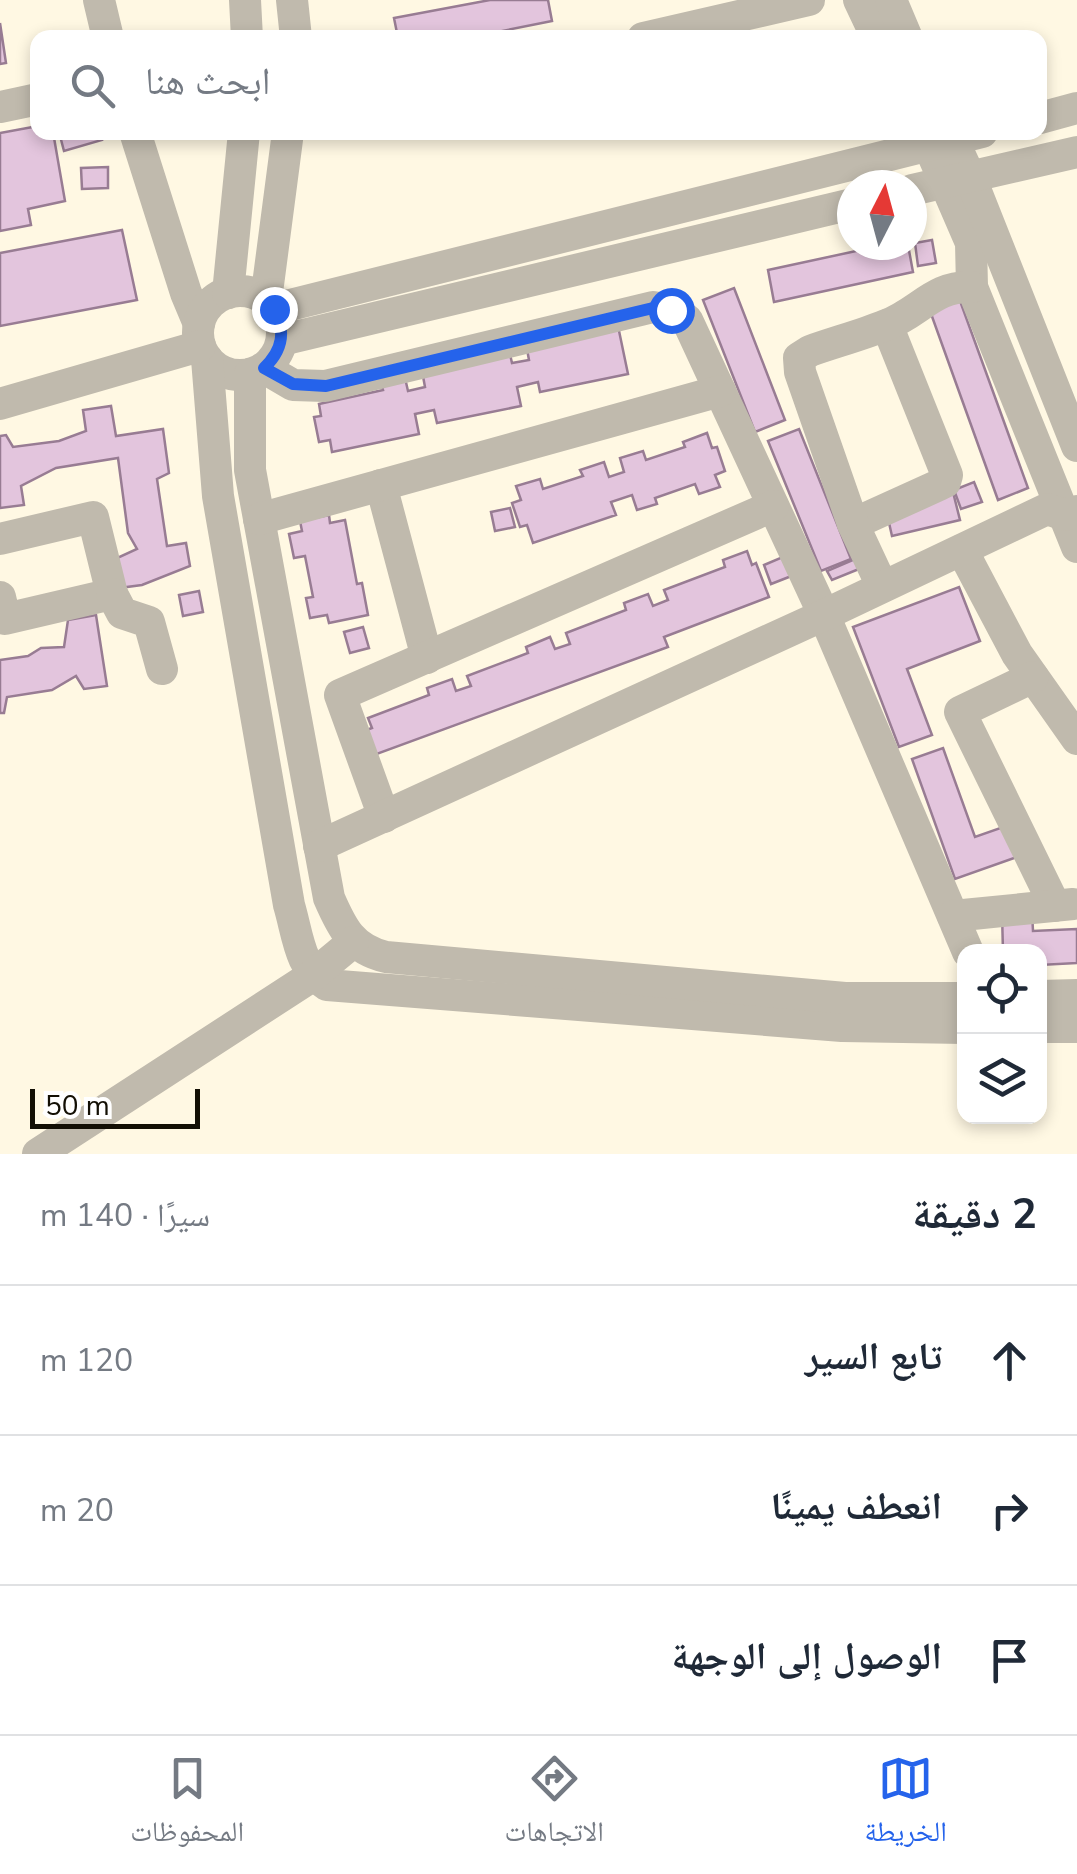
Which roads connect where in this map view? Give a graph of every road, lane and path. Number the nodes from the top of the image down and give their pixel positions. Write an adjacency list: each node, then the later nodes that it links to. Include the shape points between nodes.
1 (99, 0): 7 (street)
2 (245, 0): 8 (street)
3 (292, 0): 9 (street)
4 (809, 0): 10 (street)
5 (859, 0): 11 (street)
6 (891, 0): 12 (street)
7 (106, 30)
8 (247, 30)
9 (295, 30)
10 (678, 30)
11 (873, 30)
12 (904, 30)
13 (30, 101): 14 (street)
14 (0, 107)
15 (1077, 108): 16 (street)
16 (1047, 116)
17 (138, 140): 30 (street)
18 (243, 140): 27 (street)
19 (287, 140): 29 (street)
20 (934, 140): 29 (street)
21 (948, 140): 23 (street)
22 (1077, 152): 23 (street)
23 (958, 181): 24 (street); 26 (street)
24 (927, 187)
25 (837, 207): 29 (street)
26 (981, 266): 28 (street); 33 (street); 35 (street)
27 (228, 294): 29 (street, via 248,292); 30 (street, via 209,305)
28 (887, 325): 38 (street, via 947,475 940,485); 38 (street, via 799,358)
29 (267, 338): 30 (street, via 234,375 219,369); 31 (street, via 293,384 326,386 653,308 671,310 686,320); 37 (street, via 250,470)
30 (202, 343): 32 (street); 56 (street, via 218,496 289,905)
31 (720, 391): 34 (street); 36 (street)
32 (0, 404)
33 (1077, 446)
34 (381, 485): 37 (street); 46 (street)
35 (1064, 501): 40 (street); 41 (street)
36 (774, 506): 45 (street); 46 (street)
37 (259, 519): 51 (street)
38 (853, 524): 42 (street)
39 (0, 540): 43 (street, via 93,517)
40 (1077, 547)
41 (962, 550): 42 (street); 48 (street)
42 (882, 586): 45 (street)
43 (112, 594): 44 (street, via 5,619); 47 (street, via 122,612 148,622)
44 (0, 598)
45 (824, 615): 50 (street); 53 (street)
46 (426, 658): 50 (street, via 340,695)
47 (162, 669)
48 (1033, 677): 49 (street); 52 (street, via 960,712)
49 (1077, 738)
50 (384, 817): 51 (street)
51 (320, 846): 54 (street, via 329,898)
52 (1066, 905): 53 (street)
53 (953, 916): 55 (street)
54 (353, 942): 56 (street); 59 (street, via 386,957 845,998)
55 (965, 944)
56 (312, 976): 61 (street, via 328,985 842,1026); 63 (street)
57 (1077, 995): 58 (street)
58 (1047, 996)
59 (957, 998)
60 (1077, 1027): 62 (street)
61 (957, 1028)
62 (1047, 1028)
63 (38, 1154)

